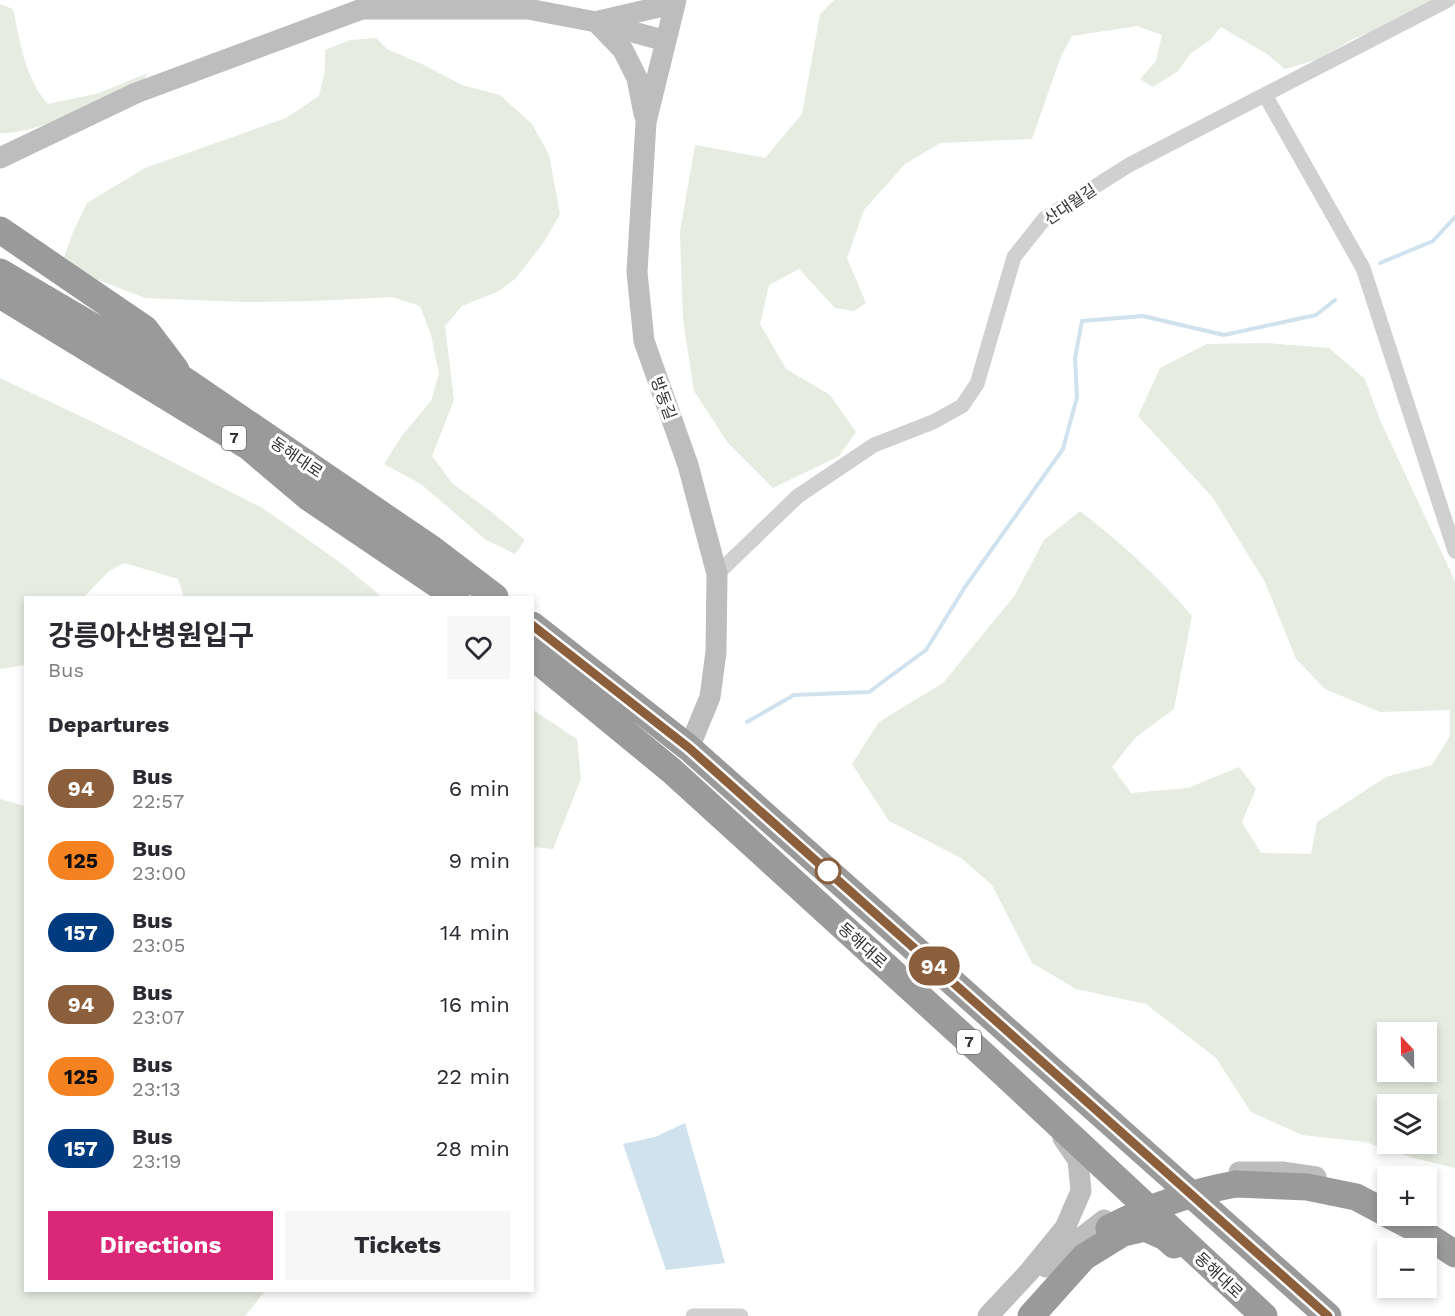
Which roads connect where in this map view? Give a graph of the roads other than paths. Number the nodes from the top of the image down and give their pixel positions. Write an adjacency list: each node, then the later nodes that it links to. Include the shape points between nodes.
1 (668, 0): 6 (street, via 659,7)
2 (676, 0): 7 (street, 방동길)
3 (1448, 0): 8 (street, 산대월길)
4 (357, 5): 5 (street); 10 (street, via 136,93)
5 (528, 5): 6 (street)
6 (596, 22): 7 (street); 9 (street, via 623,50 637,78)
7 (666, 41): 9 (street, 방동길)
8 (1265, 95): 17 (street, via 1363,268); 18 (street, 산대월길, via 1129,165 1045,218 1014,257 976,384 962,406 874,445 798,496)
9 (646, 122): 18 (street, 방동길, via 637,272 644,340 688,465)
10 (0, 158)
11 (0, 230): 15 (highway, via 145,329)
12 (0, 272): 15 (highway, 동해대로)
13 (0, 295): 16 (highway, 동해대로 / 7, via 249,447)
14 (0, 318): 16 (highway, via 204,431)
15 (184, 380): 20 (highway, 동해대로, via 432,549)
16 (308, 497): 19 (highway, 동해대로 / 7)
17 (1455, 551)
18 (717, 574): 23 (street, 방동길, via 716,652 710,697)
19 (455, 596)
20 (494, 596)
21 (534, 627): 23 (highway, 동해대로)
22 (534, 658): 24 (highway, 동해대로 / 7)
23 (689, 748): 24 (highway); 42 (highway, 동해대로)
24 (672, 771): 25 (highway, 동해대로 / 7)
25 (987, 1058): 36 (street, via 1059,1133 1078,1160 1081,1191 1065,1228); 41 (highway, 동해대로 / 7)
26 (1235, 1178): 27 (street, via 1282,1172 1332,1180); 28 (highway, via 1356,1197); 29 (highway, bridge)
27 (1377, 1194)
28 (1377, 1208)
29 (1107, 1224): 37 (street, via 1055,1258); 38 (highway)
30 (1411, 1226): 33 (highway)
31 (1433, 1226): 32 (street)
32 (1455, 1239)
33 (1455, 1254)
34 (693, 1316): 35 (street)
35 (741, 1316)
36 (988, 1316)
37 (1001, 1316)
38 (1013, 1316)
39 (1031, 1316): 40 (highway, via 1084,1257 1123,1233 1145,1228 1165,1237)
40 (1259, 1316)
41 (1264, 1316)
42 (1328, 1316)

